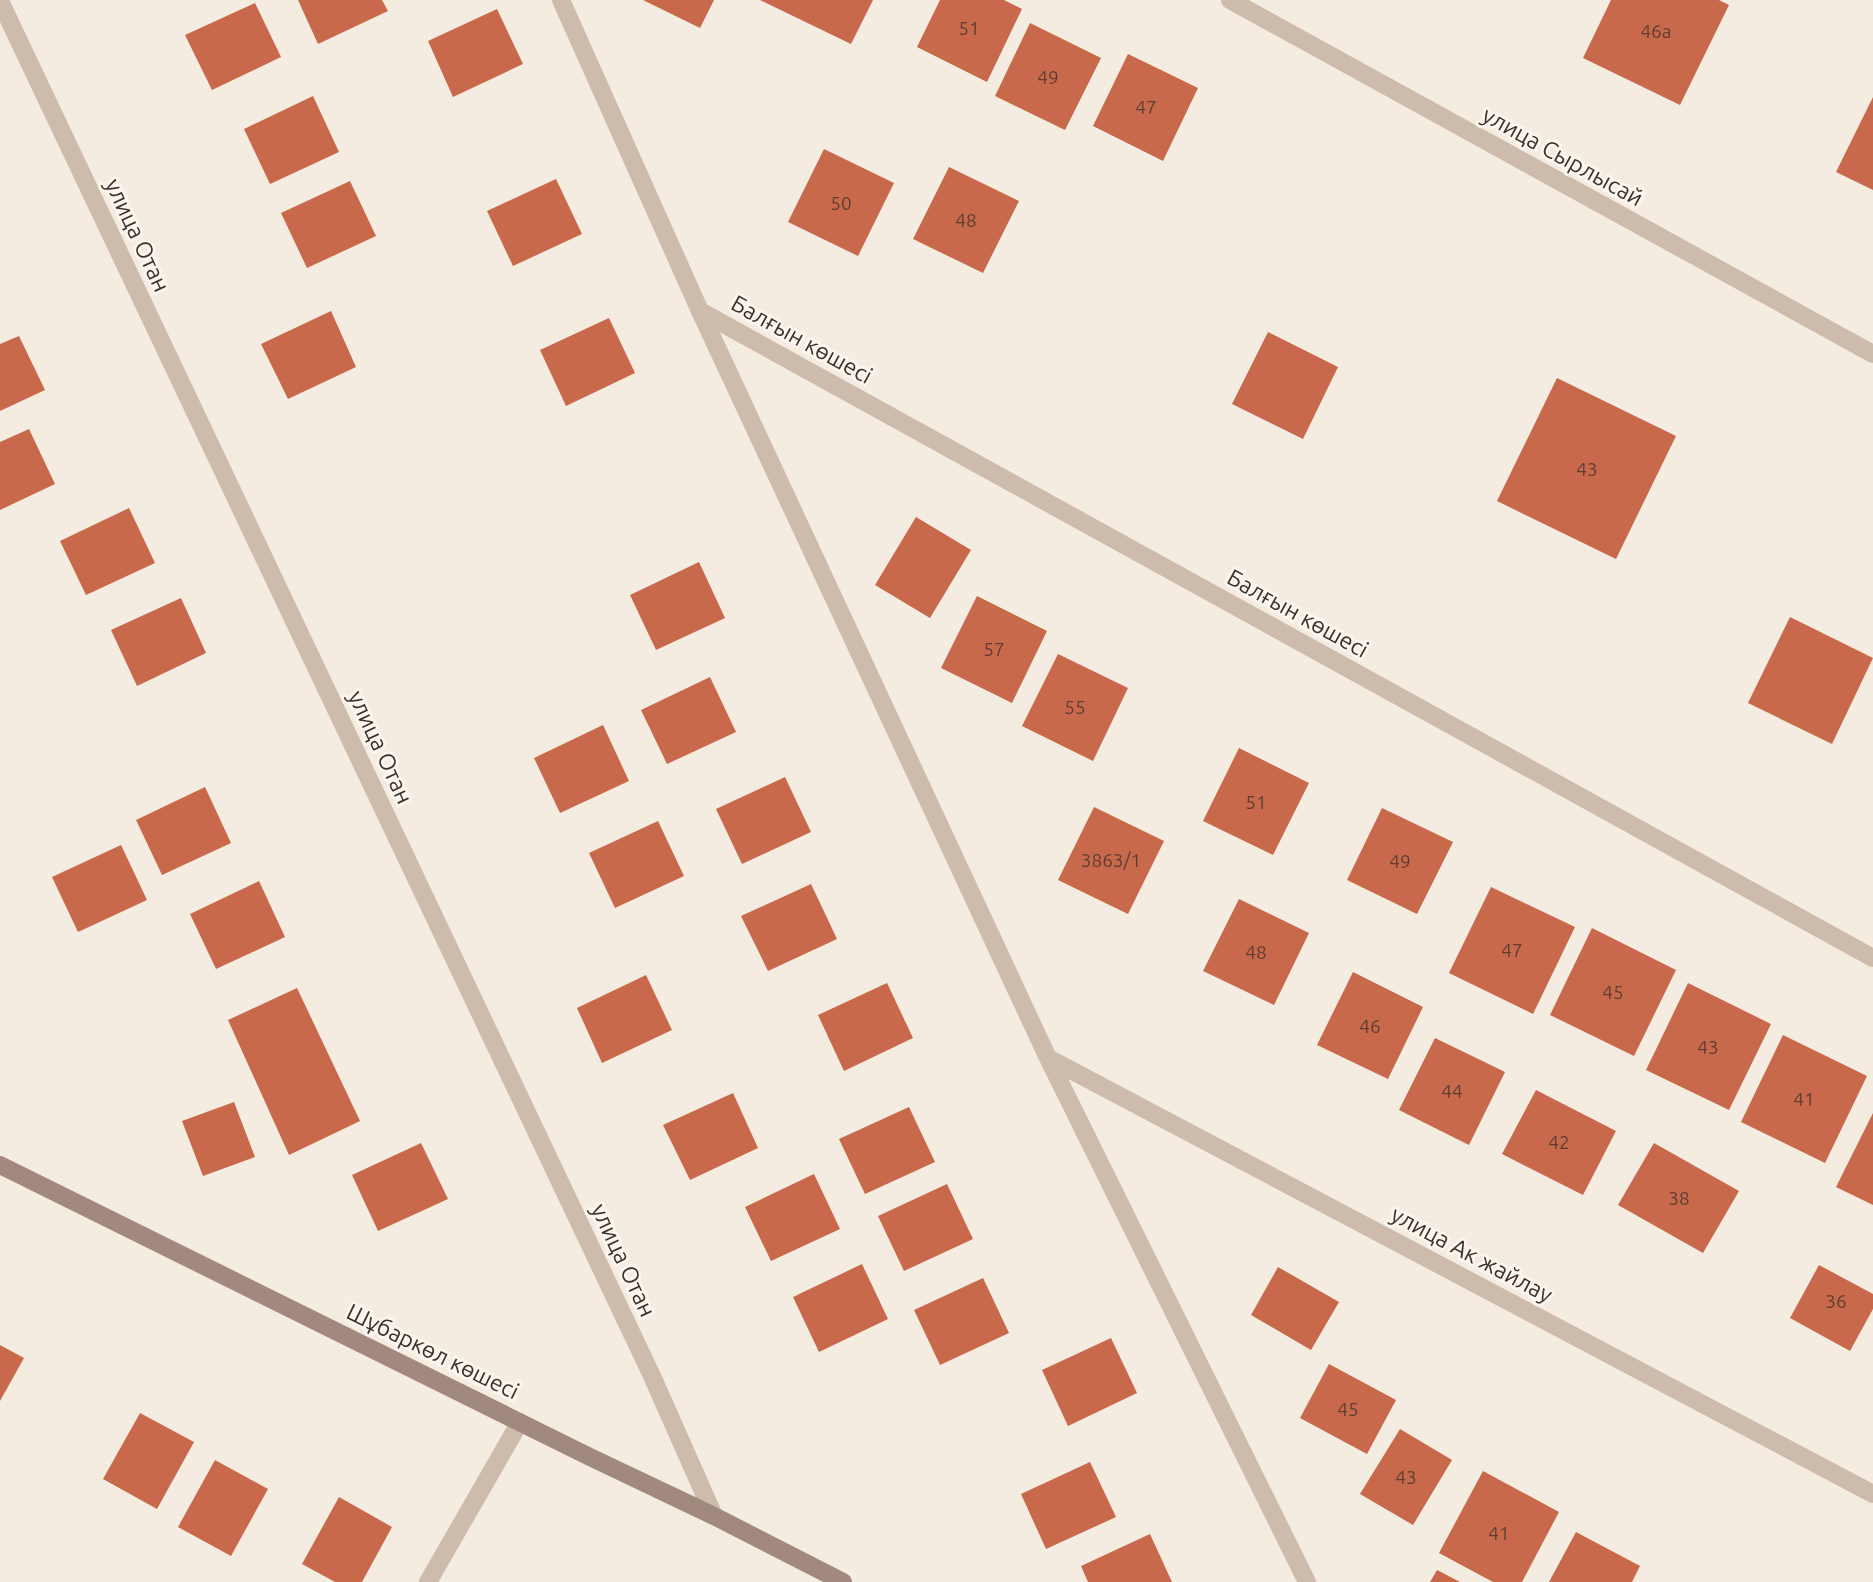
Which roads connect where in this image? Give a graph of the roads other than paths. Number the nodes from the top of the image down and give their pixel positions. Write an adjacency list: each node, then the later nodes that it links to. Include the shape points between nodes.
1 (561, 0): 4 (street)
2 (1230, 0): 5 (street, улица Сырлысай)
3 (0, 1): 11 (street, улица Отан, via 652,1376)
4 (700, 311): 6 (street, Балғын көшесі); 7 (street)
5 (1873, 354)
6 (1873, 958)
7 (1048, 1058): 10 (street, улица Ак жайлау); 14 (street)
8 (0, 1165): 9 (street, Шұбаркөл көшесі)
9 (520, 1422): 11 (street, Шұбаркөл көшесі); 12 (street)
10 (1873, 1494)
11 (714, 1516): 13 (street, Шұбаркөл көшесі)
12 (428, 1582)
13 (843, 1582)
14 (1307, 1582)

